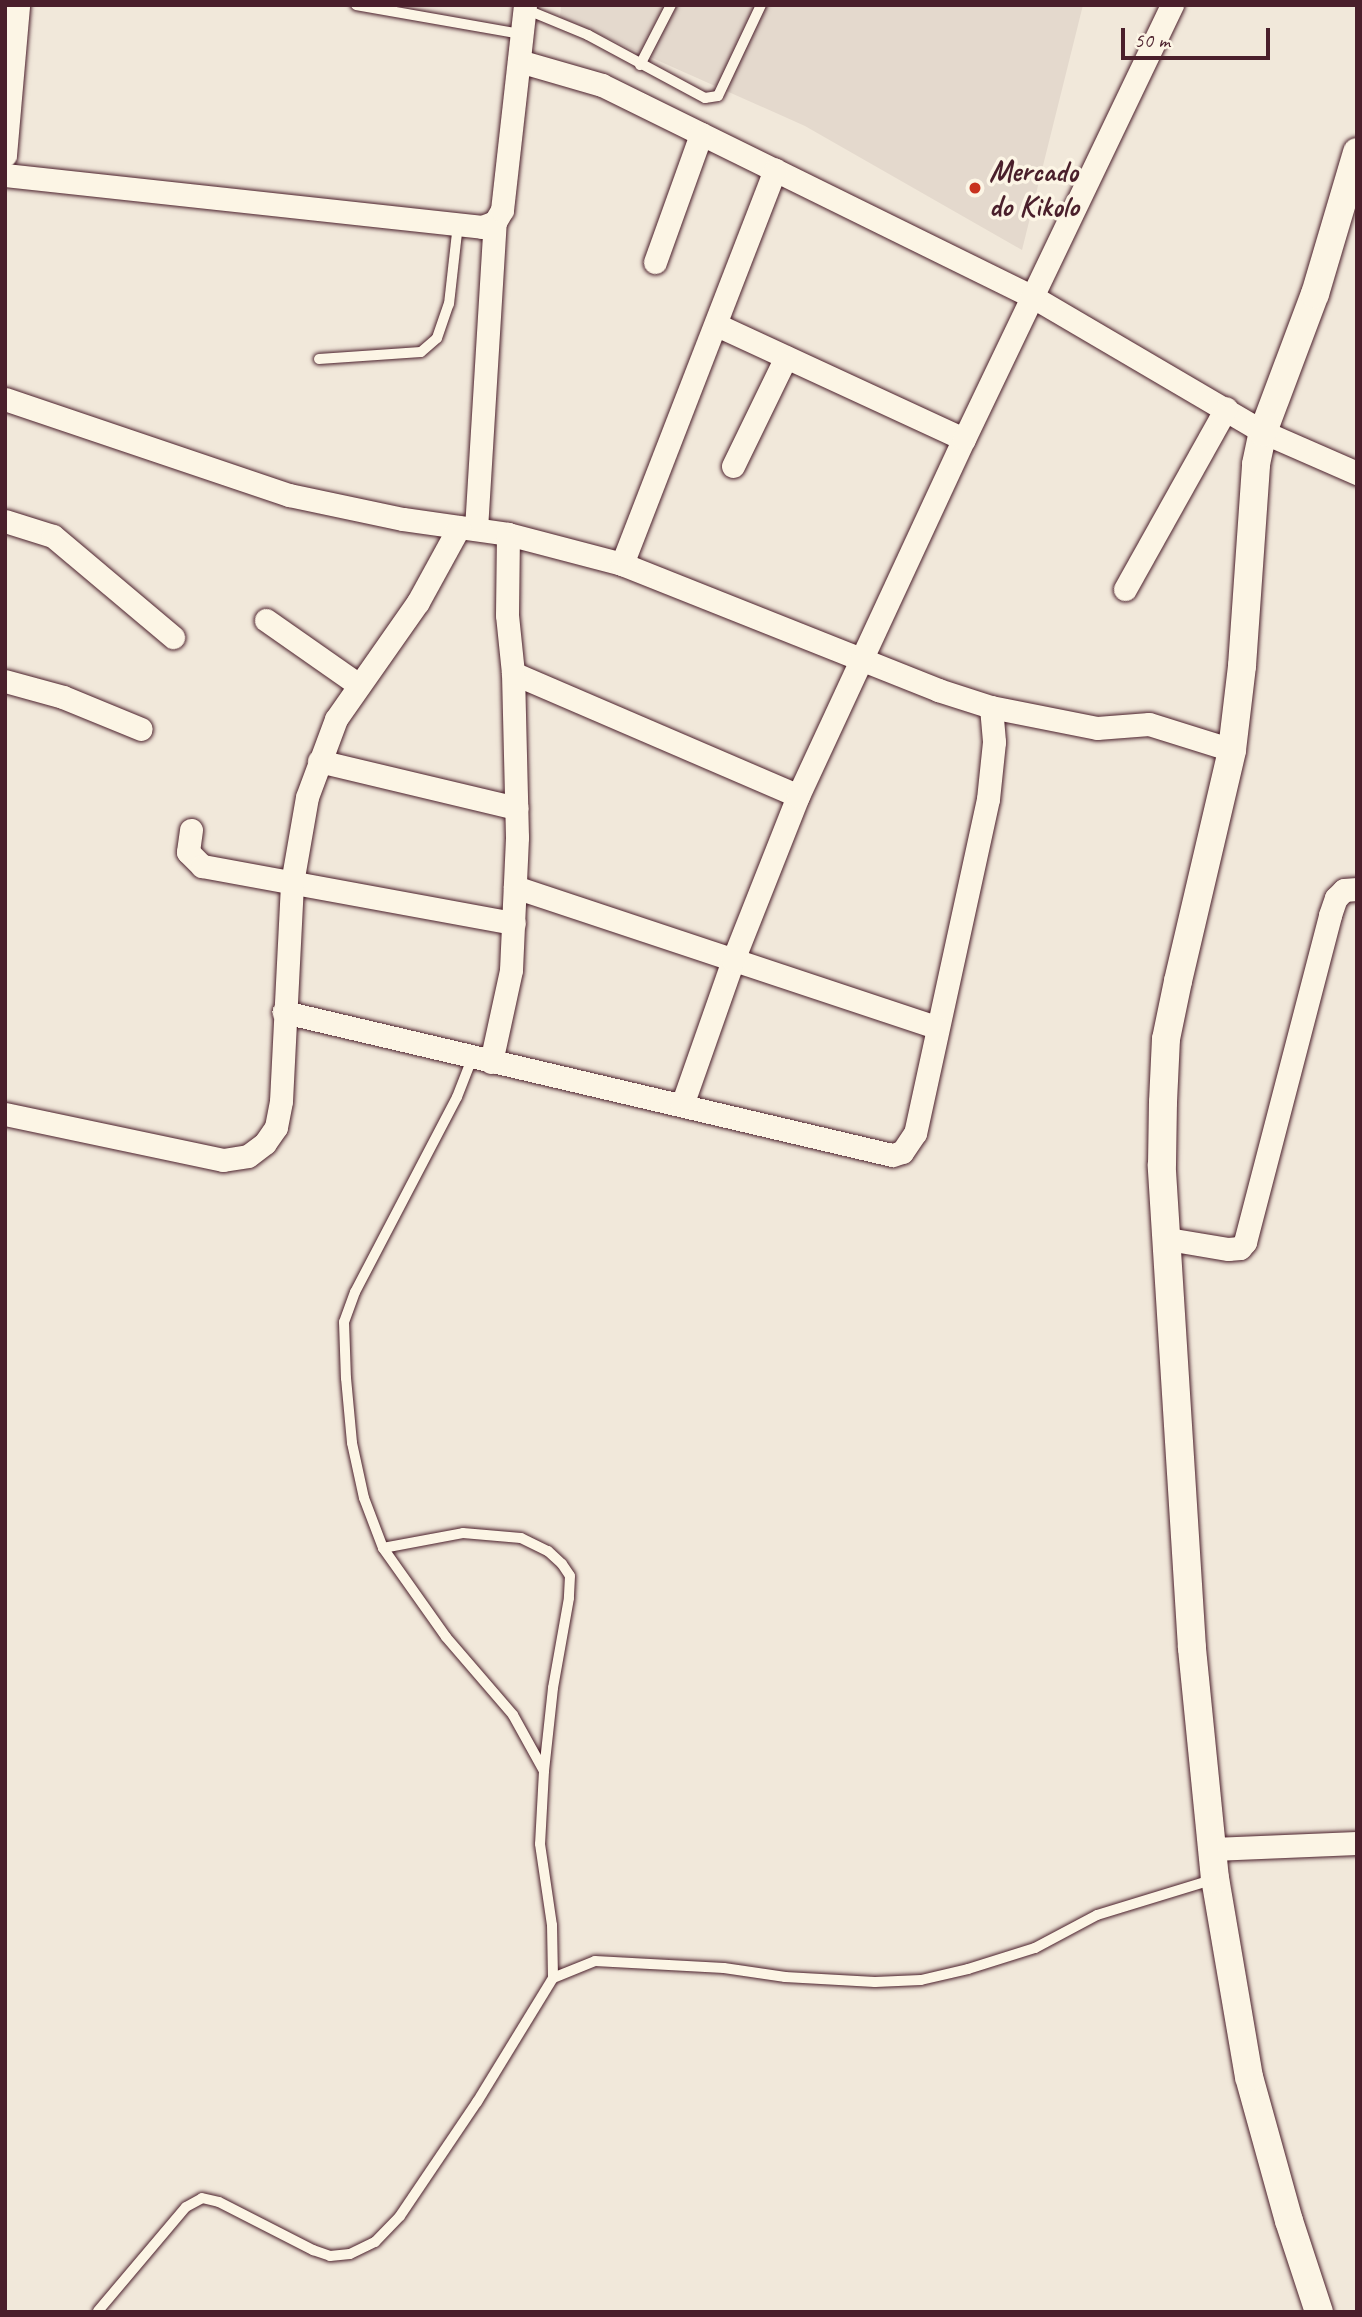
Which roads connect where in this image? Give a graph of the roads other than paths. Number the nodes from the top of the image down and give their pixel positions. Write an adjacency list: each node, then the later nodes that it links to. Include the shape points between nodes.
1 (18, 5): 8 (street)
2 (356, 5): 7 (lane)
3 (671, 5): 10 (lane)
4 (761, 5): 10 (lane, via 718,96 692,94)
5 (1172, 5): 19 (street)
6 (525, 7): 7 (street); 10 (lane)
7 (521, 34): 9 (street)
8 (10, 44): 13 (street)
9 (519, 61): 11 (street, via 602,85); 16 (street, via 502,210)
10 (640, 65)
11 (701, 134): 14 (street); 18 (street)
12 (1357, 152): 25 (street, via 1315,294)
13 (5, 155)
14 (775, 170): 19 (street); 20 (street)
15 (5, 176): 17 (street)
16 (495, 222): 17 (street, via 482,227); 30 (street)
17 (458, 224): 22 (lane, via 449,304 438,338 421,352)
18 (655, 262)
19 (1033, 297): 24 (street); 26 (street)
20 (717, 325): 21 (street); 32 (street)
21 (786, 357): 26 (street); 27 (street)
22 (318, 359)
23 (5, 399): 30 (street, via 289,495)
24 (1226, 408): 25 (street); 33 (street)
25 (1263, 432): 28 (street); 42 (street, via 1252,504)
26 (964, 439): 36 (street)
27 (733, 466)
28 (1357, 473)
29 (5, 522): 35 (street, via 53,536)
30 (468, 528): 31 (street); 39 (street)
31 (508, 534): 32 (street); 37 (street, via 507,615)
32 (622, 564): 36 (street)
33 (1125, 589)
34 (266, 620): 39 (street)
35 (173, 636)
36 (860, 658): 40 (street); 44 (street)
37 (513, 673): 44 (street); 45 (street)
38 (5, 681): 41 (street, via 63,697)
39 (359, 685): 43 (street, via 336,719)
40 (991, 708): 42 (street, via 1097,728 1149,724); 53 (street, via 994,741 988,799)
41 (141, 729)
42 (1232, 750): 57 (street, via 1200,874 1166,1039 1162,1166)
43 (319, 761): 45 (street); 47 (street, via 304,810)
44 (798, 796): 51 (street)
45 (516, 808): 48 (street)
46 (191, 830): 47 (street, via 188,852 202,866)
47 (292, 883): 50 (street); 52 (street)
48 (515, 887): 50 (street); 51 (street)
49 (1357, 889): 57 (street, via 1345,890 1336,898 1330,915 1245,1242 1240,1248 1228,1249)
50 (514, 923): 54 (street, via 511,970)
51 (733, 960): 53 (street); 55 (street)
52 (284, 1012): 54 (street); 56 (street, via 276,1127 248,1156 201,1157)
53 (937, 1027): 55 (street, via 915,1133 902,1152 892,1155)
54 (482, 1059): 55 (street); 58 (lane, via 457,1097 360,1281 344,1322 352,1443)
55 (682, 1105)
56 (5, 1114)
57 (1168, 1239): 61 (street, via 1192,1648)
58 (383, 1548): 59 (lane, via 446,1637 513,1715); 59 (lane, via 463,1533 521,1538 562,1564 570,1576 569,1598)
59 (544, 1771): 63 (lane, via 540,1844 552,1925)
60 (1357, 1843): 61 (street)
61 (1212, 1849): 62 (street)
62 (1215, 1879): 63 (lane, via 1097,1915 1035,1948 922,1980 785,1977 724,1968 595,1961); 65 (street, via 1249,2077)
63 (553, 1978): 64 (lane, via 477,2102 406,2207 375,2242 350,2254 330,2256 202,2198 186,2207)
64 (98, 2311)
65 (1319, 2312)

